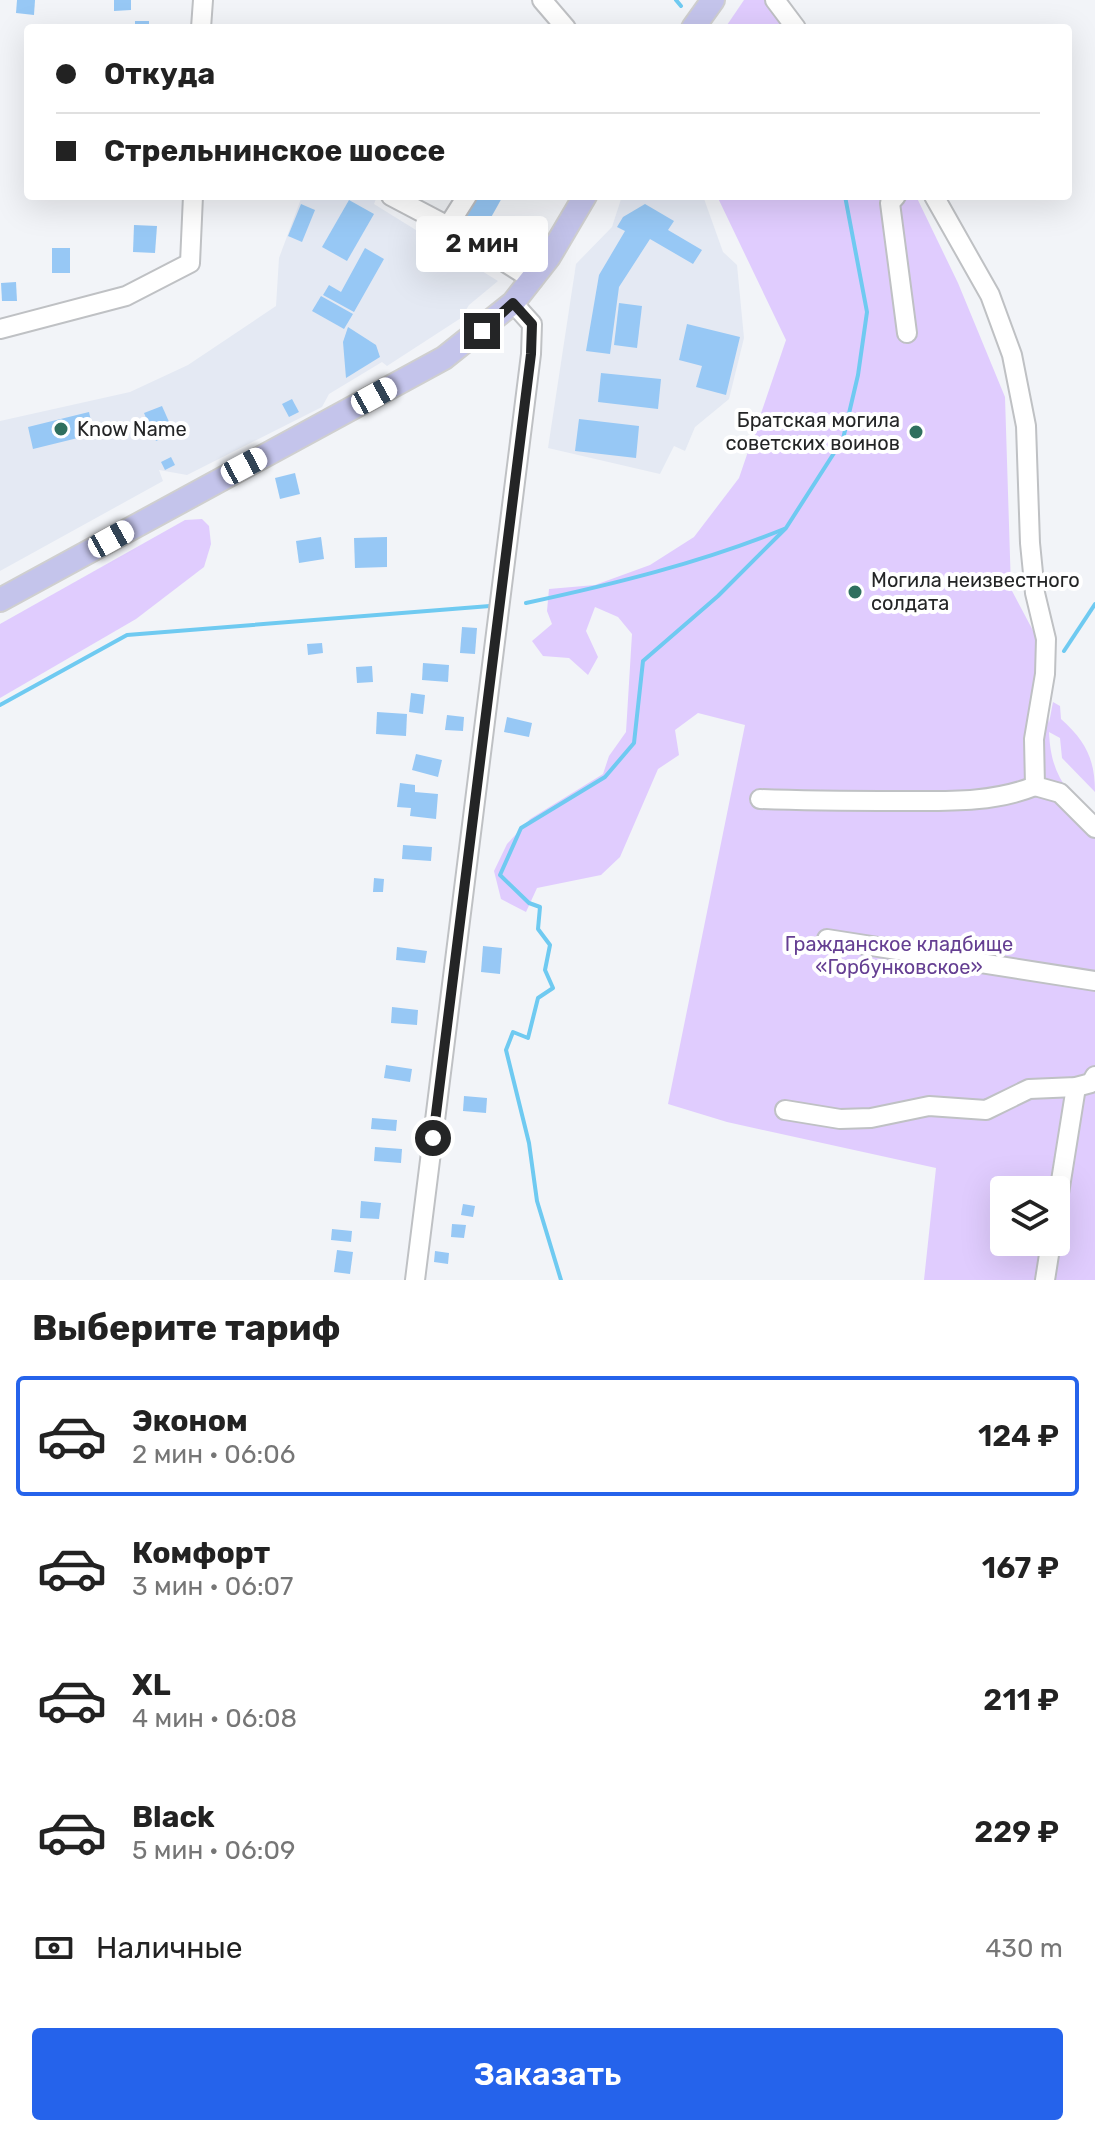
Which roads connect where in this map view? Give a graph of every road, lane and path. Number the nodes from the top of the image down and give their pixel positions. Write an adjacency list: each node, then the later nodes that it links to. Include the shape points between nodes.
1 (203, 0): 5 (street)
2 (542, 0): 6 (street)
3 (713, 0): 7 (main road)
4 (775, 0): 8 (street)
5 (201, 24)
6 (563, 24)
7 (696, 24)
8 (793, 24)
9 (193, 200): 18 (street, via 190,263 126,296)
10 (399, 200): 15 (street)
11 (464, 200): 15 (street)
12 (583, 200): 16 (main road)
13 (893, 200): 19 (street)
14 (936, 200): 21 (street, via 990,295 1012,355 1026,426 1030,543 1046,639 1034,739)
15 (448, 226): 16 (street)
16 (533, 280): 17 (main road)
17 (513, 303): 20 (main road, via 444,358); 31 (street, via 532,324 531,354)
18 (0, 329)
19 (907, 333)
20 (0, 600)
21 (1035, 786): 22 (street, via 1013,795 958,801); 23 (street, via 1060,793)
22 (760, 799)
23 (1095, 828)
24 (827, 939): 25 (street)
25 (1095, 981)
26 (1095, 1076): 27 (street, via 1091,1083)
27 (1076, 1087): 28 (street, via 1029,1089 986,1110 929,1106 840,1119); 29 (street)
28 (785, 1110)
29 (1062, 1176)
30 (1049, 1256): 32 (street)
31 (415, 1280)
32 (1045, 1280)

